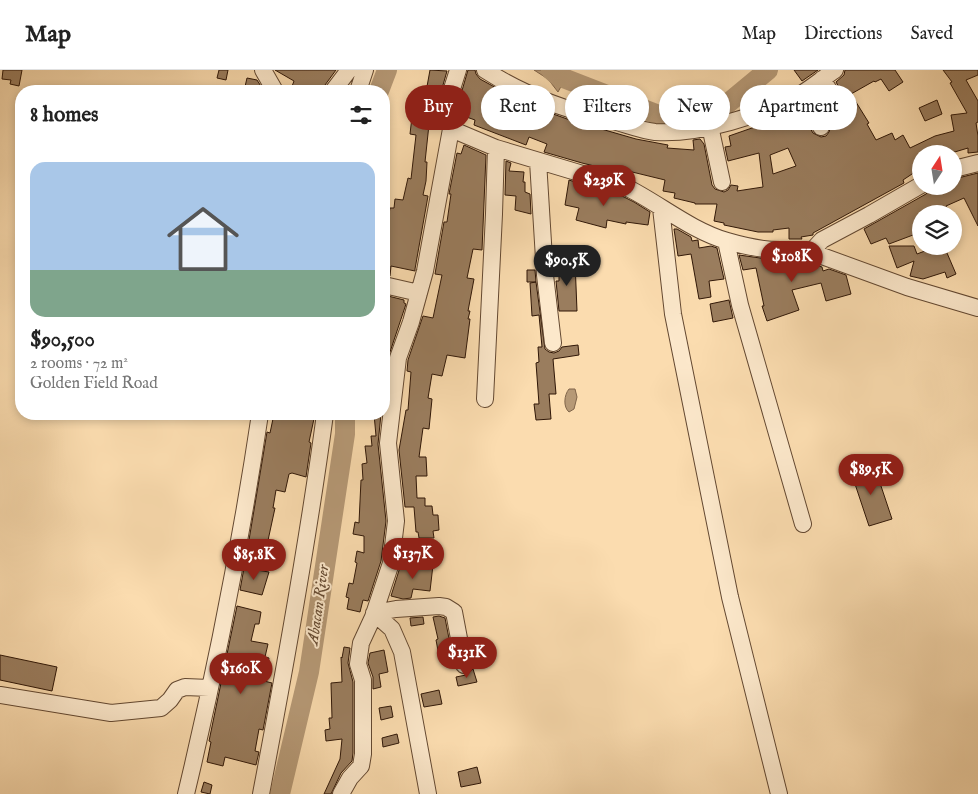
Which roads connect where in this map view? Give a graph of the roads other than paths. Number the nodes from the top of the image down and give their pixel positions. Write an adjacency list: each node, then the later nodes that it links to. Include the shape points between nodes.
1 (262, 70): 7 (street)
2 (348, 70): 8 (street)
3 (365, 70): 9 (street)
4 (458, 70): 10 (street)
5 (486, 70): 13 (street, via 508,84 578,114 655,132)
6 (828, 75): 11 (street)
7 (271, 85)
8 (338, 85)
9 (360, 85)
10 (453, 85)
11 (814, 85)
12 (451, 130): 15 (street); 25 (street)
13 (684, 130)
14 (711, 130): 19 (street)
15 (496, 148): 16 (street); 28 (street)
16 (538, 161): 21 (street, via 626,187); 27 (street)
17 (978, 163): 18 (street)
18 (962, 167)
19 (722, 182)
20 (912, 190): 23 (street, via 822,240)
21 (661, 208): 22 (street); 40 (street, via 673,314 730,597)
22 (726, 240): 23 (street, via 762,249); 31 (street, via 740,305)
23 (811, 252): 26 (street, via 907,287)
24 (390, 286): 25 (street)
25 (419, 293): 32 (street, via 398,358 388,443 396,521 391,563)
26 (978, 308)
27 (553, 343)
28 (485, 399)
29 (259, 420): 34 (street, via 248,494)
30 (324, 420): 37 (street, via 297,602)
31 (803, 524)
32 (374, 613): 33 (street, via 446,607 454,612); 38 (street, via 361,643 358,664 362,680 364,733 361,766); 39 (street, via 392,629 402,652)
33 (464, 666)
34 (209, 688): 35 (street, via 177,690 161,708 110,714); 36 (street)
35 (0, 695)
36 (186, 794)
37 (261, 794)
38 (341, 794)
39 (428, 794)
40 (778, 794)

